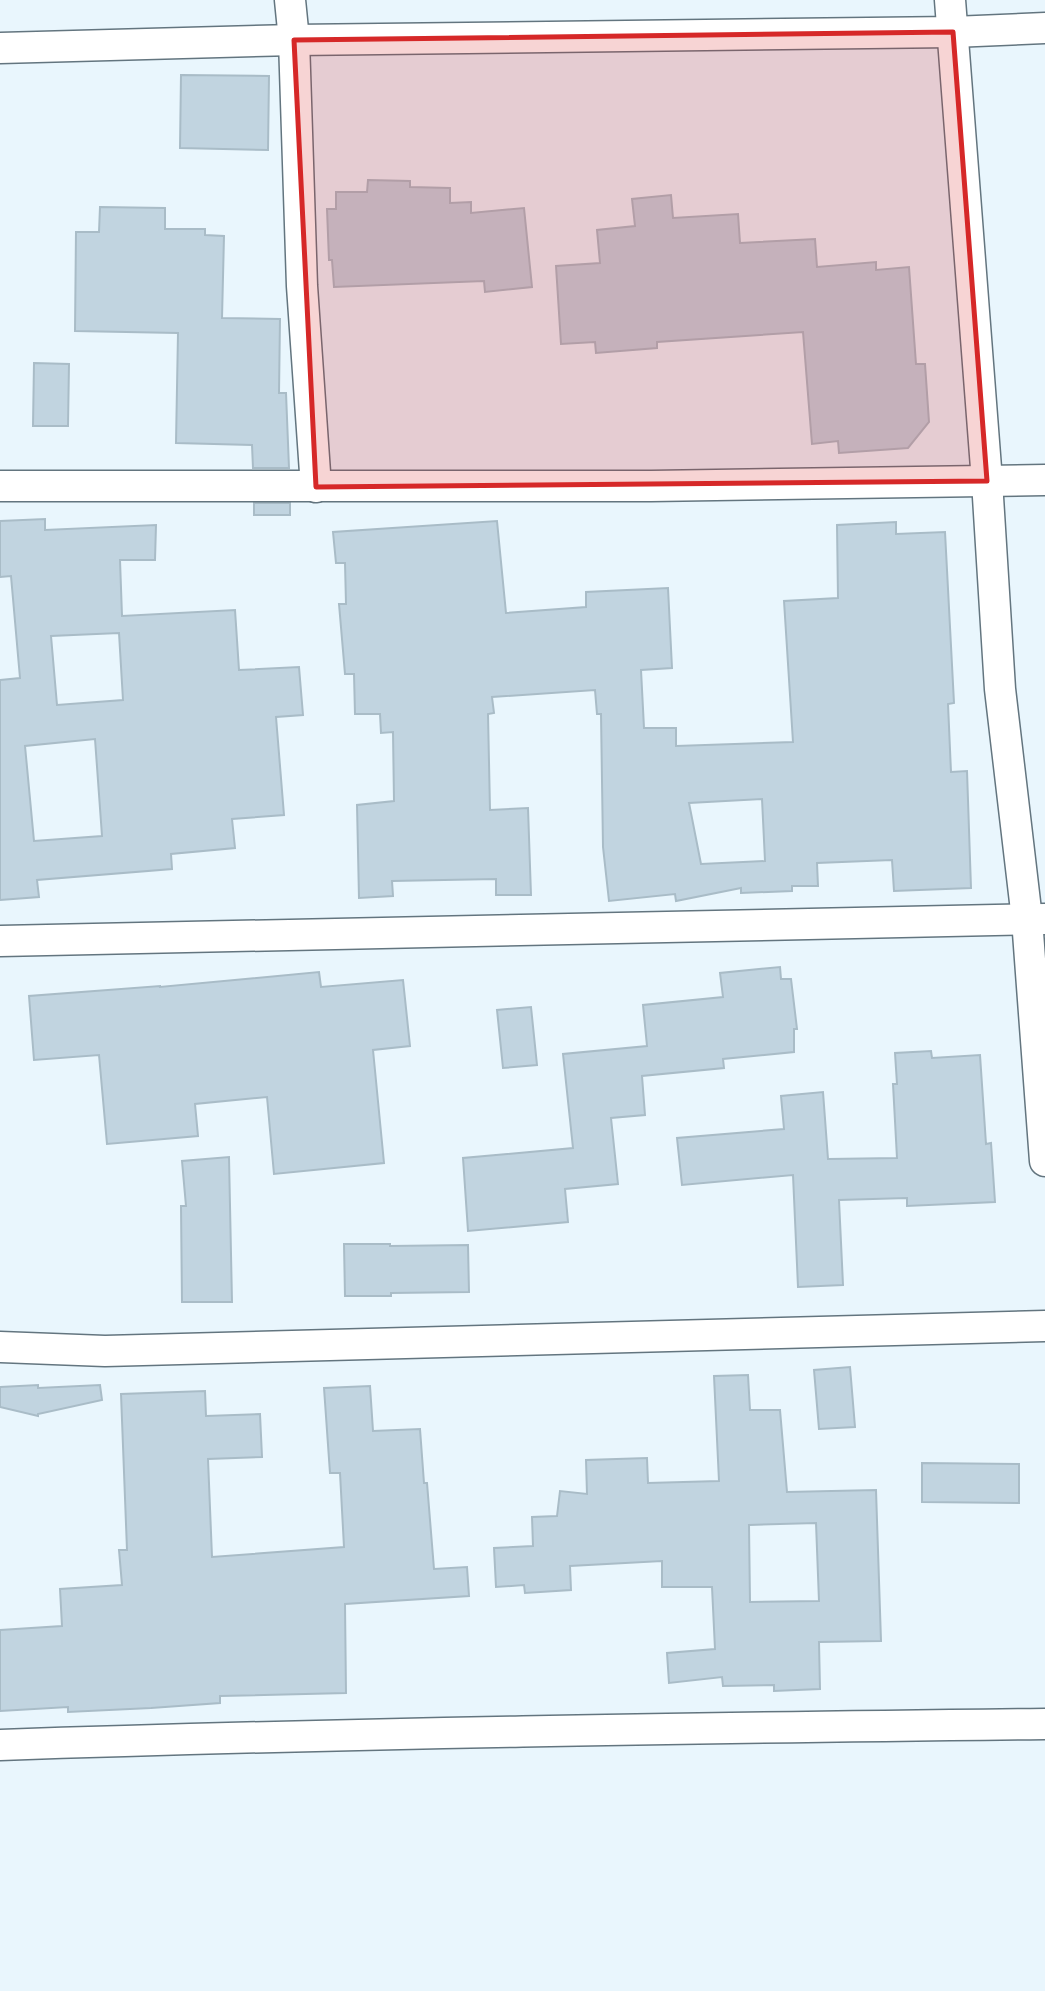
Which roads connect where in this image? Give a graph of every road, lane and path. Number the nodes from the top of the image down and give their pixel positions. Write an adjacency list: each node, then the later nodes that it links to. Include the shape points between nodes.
1 (289, 0): 5 (street)
2 (950, 0): 4 (street)
3 (1045, 28): 4 (street)
4 (953, 32): 5 (street); 8 (street)
5 (294, 40): 6 (street); 10 (street, via 302,286)
6 (0, 48)
7 (1045, 480): 8 (street)
8 (987, 481): 10 (street); 11 (street, via 1000,689)
9 (0, 486): 10 (street)
10 (316, 487)
11 (1036, 919): 12 (street); 13 (street)
12 (0, 941)
13 (1045, 1161)
14 (1045, 1326): 15 (street, via 105,1351)
15 (0, 1347)
16 (1045, 1724): 17 (street, via 509,1731)
17 (0, 1745)

